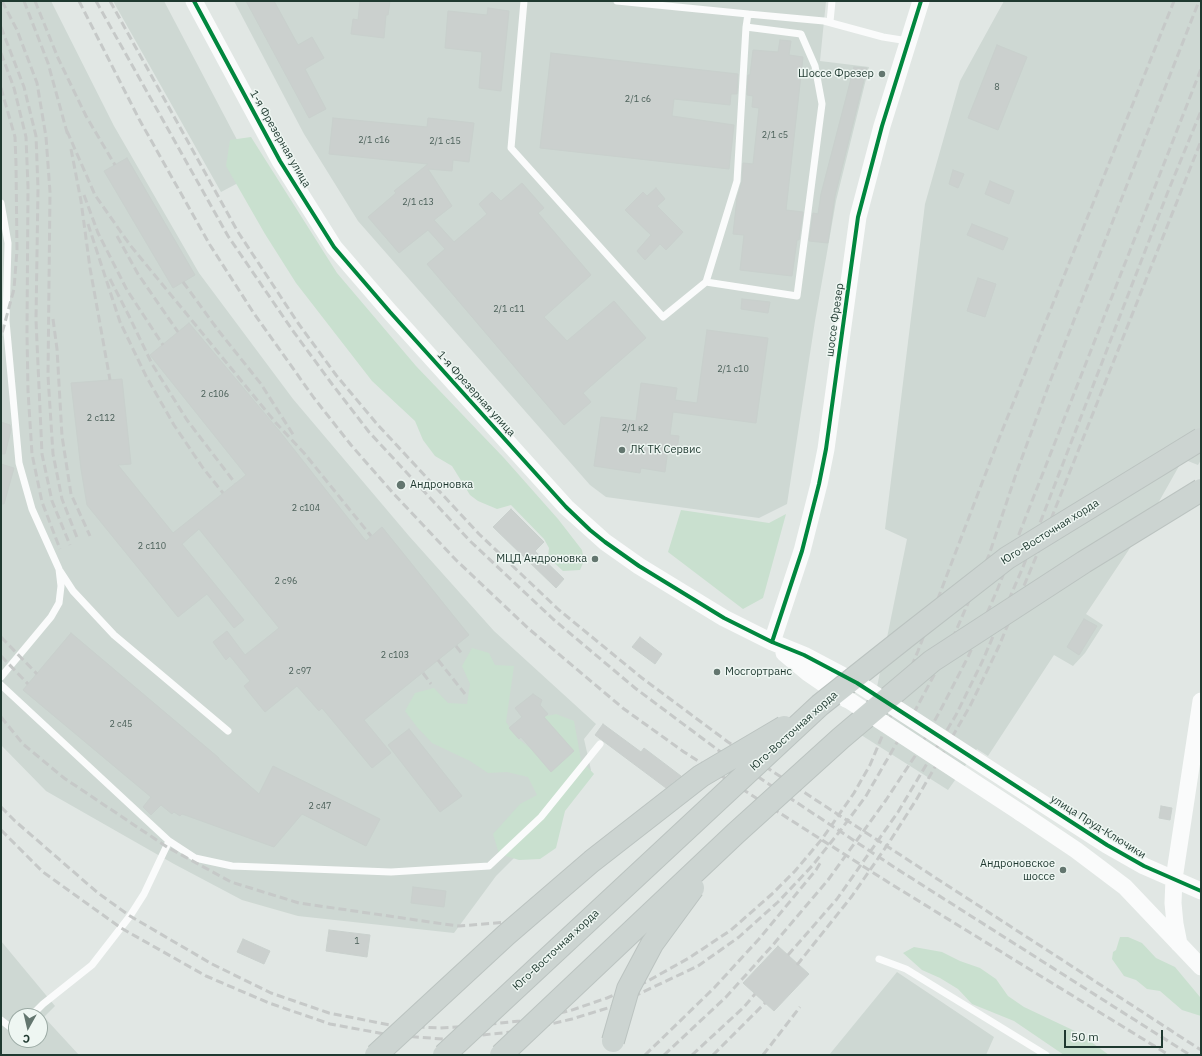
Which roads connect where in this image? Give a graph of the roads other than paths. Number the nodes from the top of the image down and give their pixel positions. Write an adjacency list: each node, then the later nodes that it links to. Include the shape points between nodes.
1 (194, 1): 15 (street, 1-я Фрезерная улица, via 280,161 334,247 400,324 566,507 590,530 645,570 724,618)
2 (524, 1): 11 (lane, via 512,148 663,317)
3 (617, 1): 6 (lane)
4 (832, 1): 7 (lane)
5 (921, 1): 9 (street, шоссе Фрезер)
6 (748, 14): 7 (lane); 8 (lane)
7 (830, 22): 9 (lane, via 883,37)
8 (746, 27): 11 (lane, via 737,181); 11 (lane, via 801,34 815,66 822,104 797,296)
9 (908, 41): 15 (street, шоссе Фрезер, via 858,217 826,450 814,508)
10 (1, 203): 14 (lane, via 8,243 6,321 19,463 32,510)
11 (706, 282)
12 (1201, 439): 20 (main road, Юго-Восточная хорда, bridge, via 1007,558)
13 (1201, 490): 23 (main road, bridge, via 1084,562 932,661 841,738)
14 (59, 569): 16 (lane, via 59,602 51,617); 21 (lane, via 73,591 114,634)
15 (772, 642): 17 (street, 1-я Фрезерная улица, via 804,655); 27 (street, 1-я Фрезерная улица, bridge, via 808,673 1076,850 1125,887)
16 (1, 677)
17 (857, 683): 25 (street, улица Пруд-Ключики, bridge, via 1107,845)
18 (1, 685): 24 (lane)
19 (1201, 701): 25 (street)
20 (820, 706): 32 (main road, bridge, via 701,776 592,861 506,935); 33 (main road, Юго-Восточная хорда, bridge)
21 (228, 731)
22 (600, 744): 24 (lane, via 541,817 489,866 391,872 232,866 195,858)
23 (736, 833): 31 (main road, bridge, via 652,944 628,989); 34 (main road, bridge)
24 (168, 841): 30 (lane, via 140,900 92,965)
25 (1174, 879): 26 (street, улица Пруд-Ключики); 27 (street, via 1174,917)
26 (1201, 890)
27 (1179, 944): 29 (street)
28 (879, 959): 35 (lane, via 906,969)
29 (1201, 968)
30 (38, 1008)
31 (613, 1041)
32 (376, 1055)
33 (444, 1055)
34 (501, 1055)
35 (1046, 1055)

